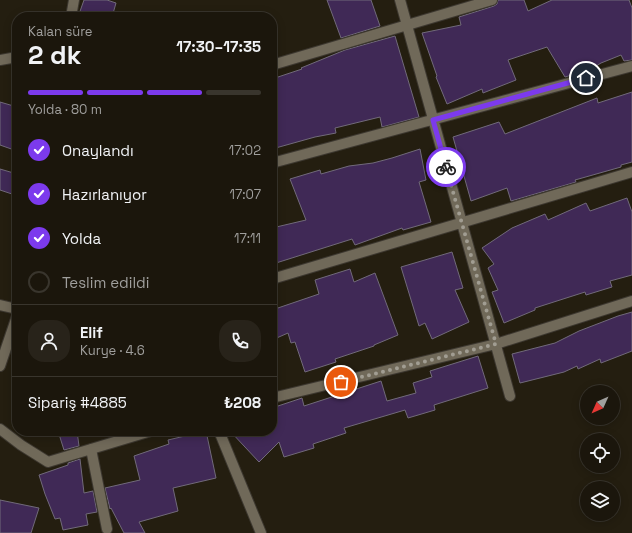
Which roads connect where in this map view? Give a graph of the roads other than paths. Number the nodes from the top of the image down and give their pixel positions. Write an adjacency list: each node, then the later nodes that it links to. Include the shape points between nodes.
1 (74, 0): 4 (street)
2 (400, 0): 5 (street)
3 (492, 0): 5 (street)
4 (72, 12)
5 (407, 25): 8 (street); 10 (street)
6 (12, 58): 7 (street)
7 (0, 60)
8 (277, 64)
9 (632, 66): 10 (street)
10 (433, 120): 11 (street); 13 (street)
11 (277, 162)
12 (632, 172): 13 (street)
13 (462, 223): 14 (street); 19 (street)
14 (277, 278)
15 (632, 301): 19 (street)
16 (0, 305): 17 (street)
17 (12, 307)
18 (12, 331): 20 (street)
19 (496, 344): 21 (street); 22 (street)
20 (0, 366)
21 (510, 396)
22 (277, 397)
23 (0, 429): 26 (street, via 48,462)
24 (134, 436): 26 (street)
25 (221, 436): 28 (street)
26 (91, 449): 27 (street)
27 (107, 529)
28 (261, 533)

